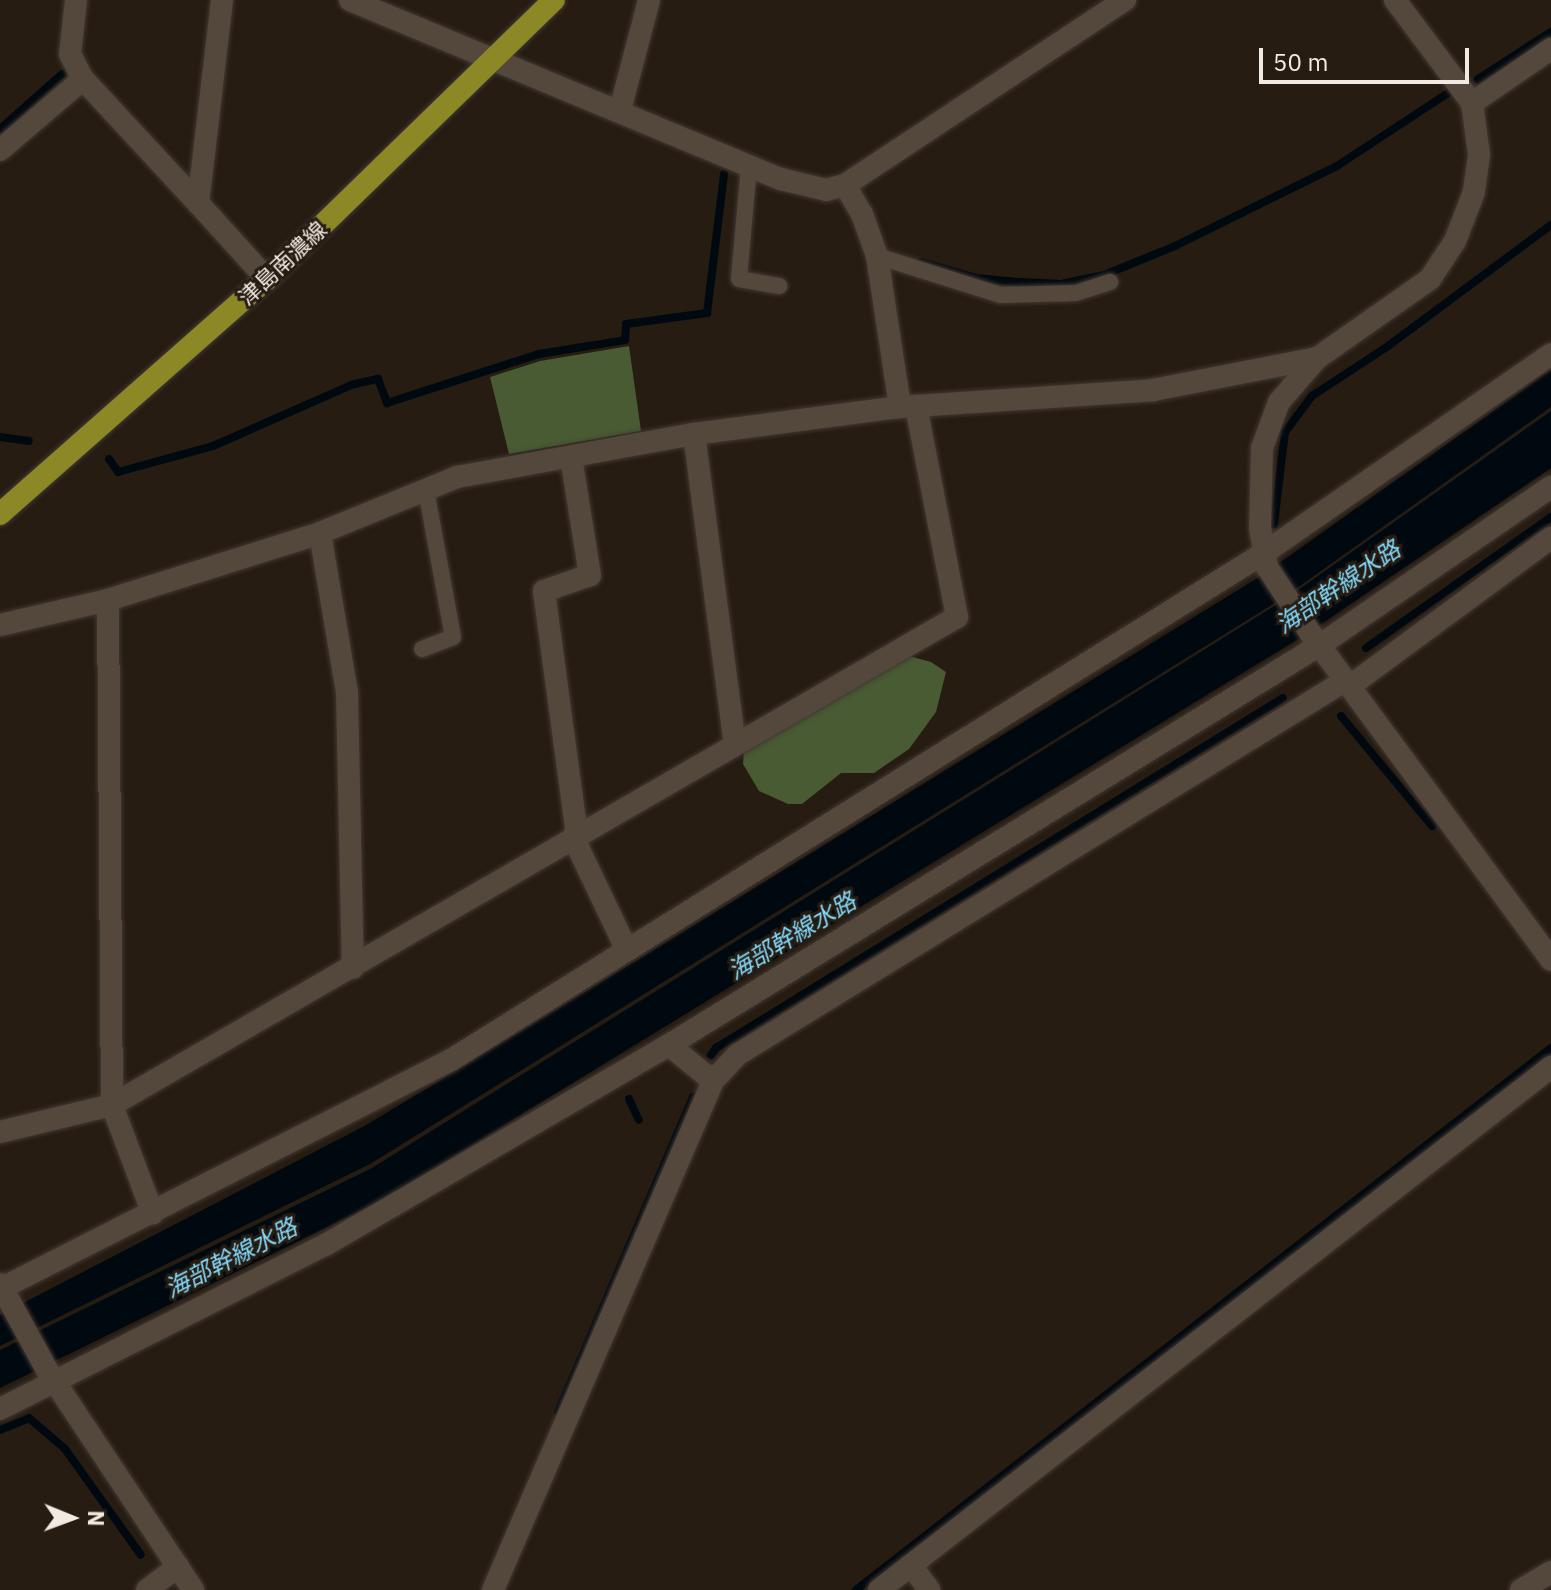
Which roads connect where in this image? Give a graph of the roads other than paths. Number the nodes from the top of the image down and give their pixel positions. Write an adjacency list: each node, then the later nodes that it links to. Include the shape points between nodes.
1 (76, 0): 10 (street, via 70,54)
2 (222, 0): 16 (street)
3 (350, 0): 9 (street)
4 (554, 0): 9 (main road, 津島南濃線)
5 (649, 0): 12 (street)
6 (1125, 0): 15 (street)
7 (1395, 0): 11 (street)
8 (1551, 49): 11 (street)
9 (495, 59): 12 (street); 18 (main road, 津島南濃線)
10 (83, 79): 13 (street); 16 (street)
11 (1472, 103): 22 (street, via 1479,155 1474,192 1455,241 1430,279)
12 (620, 110): 14 (street)
13 (0, 150)
14 (749, 166): 15 (street, via 826,190); 20 (lane, via 739,279)
15 (845, 185): 17 (street)
16 (198, 203): 18 (street)
17 (877, 256): 19 (lane, via 1001,295 1076,293); 23 (street)
18 (267, 279): 28 (main road, 津島南濃線)
19 (1110, 282)
20 (779, 286)
21 (1551, 354): 31 (street)
22 (1317, 358): 23 (street, via 1153,390); 31 (street, via 1279,402 1262,448 1260,528)
23 (908, 407): 24 (street); 37 (street, via 957,617)
24 (694, 434): 25 (street); 37 (street)
25 (571, 457): 27 (street, via 457,477); 38 (street, via 590,575 544,591)
26 (1551, 487): 34 (street)
27 (426, 490): 29 (street); 35 (lane, via 453,637)
28 (0, 514)
29 (320, 533): 32 (street); 41 (street, via 347,692)
30 (1551, 538): 36 (street)
31 (1266, 560): 34 (street); 39 (street)
32 (108, 600): 33 (street); 45 (street)
33 (0, 625)
34 (1316, 640): 36 (street); 42 (street)
35 (422, 649)
36 (1348, 683): 40 (street); 44 (street, via 737,1055)
37 (735, 744): 38 (street)
38 (575, 836): 39 (street); 41 (street)
39 (627, 950): 47 (street, via 451,1060)
40 (1551, 960)
41 (353, 968): 45 (street)
42 (669, 1045): 44 (street); 49 (street, via 327,1244)
43 (1551, 1067): 51 (street)
44 (713, 1081): 56 (street)
45 (112, 1105): 46 (street); 47 (street)
46 (0, 1132)
47 (153, 1214): 48 (street)
48 (3, 1292): 49 (street)
49 (51, 1376): 50 (street); 52 (street)
50 (0, 1409)
51 (911, 1565): 57 (street); 58 (street)
52 (178, 1567): 54 (street); 55 (street)
53 (1551, 1572): 59 (street)
54 (147, 1590)
55 (193, 1590)
56 (493, 1590)
57 (879, 1590)
58 (929, 1590)
59 (1521, 1590)

